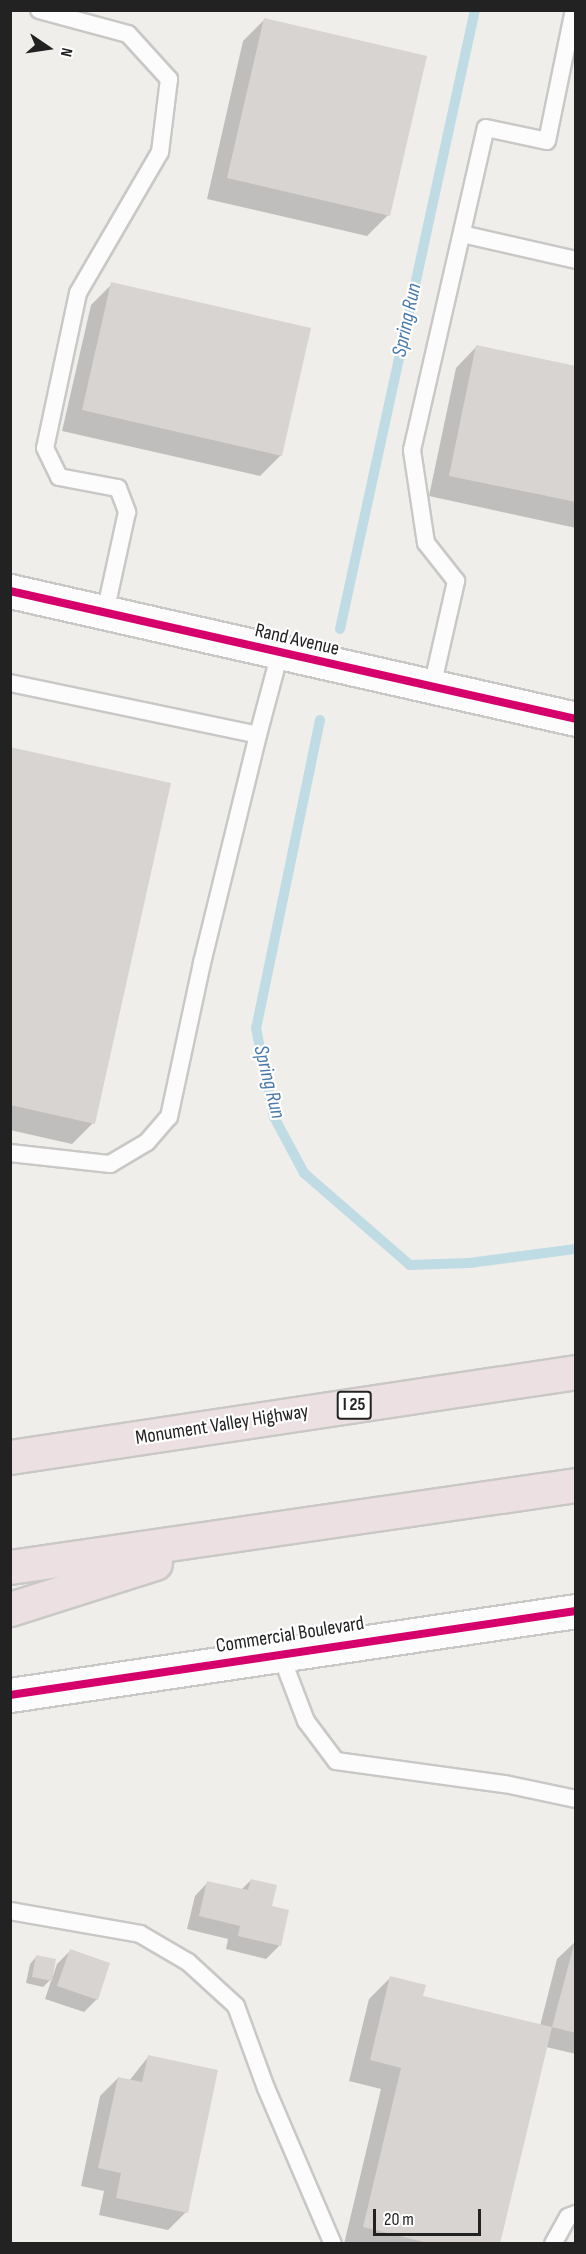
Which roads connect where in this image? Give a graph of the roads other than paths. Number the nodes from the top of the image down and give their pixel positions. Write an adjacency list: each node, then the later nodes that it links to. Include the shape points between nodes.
1 (39, 10): 6 (lane, via 128,34 169,80 160,152 78,293 45,448 59,477 118,488 127,512)
2 (574, 10): 3 (lane, via 547,141 486,128)
3 (462, 234): 4 (lane); 9 (lane, via 412,450 426,543 456,580)
4 (576, 260)
5 (10, 591): 6 (street, Rand Avenue)
6 (105, 613): 7 (street, Rand Avenue)
7 (280, 653): 9 (street, Rand Avenue); 11 (lane)
8 (10, 683): 11 (lane)
9 (432, 687): 10 (street, Rand Avenue)
10 (576, 719)
11 (258, 735): 12 (lane, via 169,1117 147,1142 110,1164)
12 (10, 1153)
13 (576, 1372): 14 (highway, Monument Valley Highway / I 25)
14 (10, 1457)
15 (576, 1485): 16 (highway)
16 (236, 1536): 17 (highway); 18 (highway)
17 (10, 1567)
18 (10, 1609)
19 (576, 1611): 20 (street, Commercial Boulevard)
20 (280, 1653): 21 (street, Commercial Boulevard); 22 (lane, via 306,1721 336,1761 505,1784)
21 (10, 1695)
22 (576, 1799)
23 (10, 1911): 25 (lane, via 140,1934 188,1962 236,2006 266,2088)
24 (576, 2214): 26 (lane, via 568,2217)
25 (333, 2244)
26 (553, 2244)

